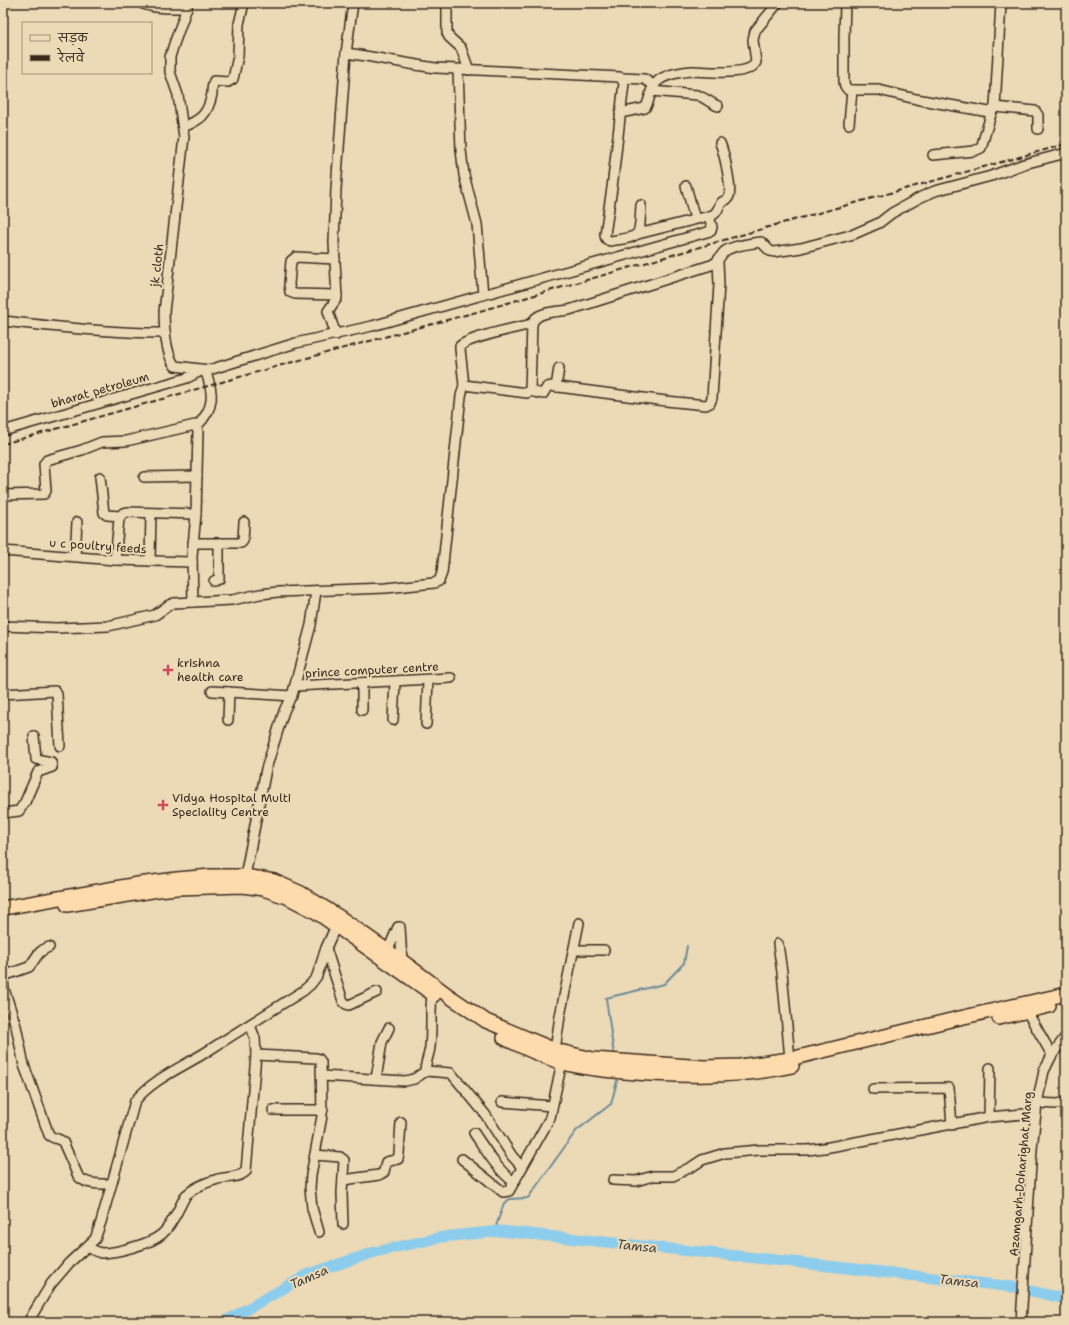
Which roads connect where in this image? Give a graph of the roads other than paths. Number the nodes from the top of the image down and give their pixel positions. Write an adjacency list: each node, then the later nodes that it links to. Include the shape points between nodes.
1 (141, 3): 8 (street, via 168,8)
2 (244, 3): 19 (street, via 238,24 238,56 233,79 230,82 214,81 203,116)
3 (353, 3): 9 (street)
4 (447, 3): 11 (street, via 447,33 461,48)
5 (778, 3): 13 (street, via 755,32 753,40 756,62 752,67 721,72 677,73 662,78)
6 (845, 3): 14 (street, via 844,82 846,88)
7 (1001, 3): 16 (street)
8 (187, 5): 19 (street, jk cloth, via 172,50 170,66)
9 (346, 53): 10 (street); 29 (street, via 336,189)
10 (458, 70): 11 (street); 32 (street, via 461,150 464,175 478,224)
11 (469, 70): 12 (street)
12 (622, 78): 13 (street, via 644,79); 17 (street, via 624,83)
13 (652, 88): 15 (street, via 700,96); 17 (street, via 645,108)
14 (852, 90): 16 (street, via 879,90 985,112); 18 (street)
15 (718, 106)
16 (993, 109): 20 (street, via 1035,111 1038,115); 23 (street, via 980,148 974,151)
17 (620, 113): 28 (street, via 605,237 610,241)
18 (849, 124)
19 (183, 127): 35 (street, jk cloth, via 164,312)
20 (1038, 129)
21 (720, 143): 26 (street, via 730,196 721,203 717,212)
22 (1066, 153): 30 (street, via 934,191 879,223 854,234 774,252 761,242 754,243 725,250)
23 (933, 155)
24 (686, 186): 27 (street)
25 (641, 205): 28 (street)
26 (709, 216): 27 (street); 32 (street, jk cloth, via 711,231)
27 (695, 219): 28 (street)
28 (638, 234)
29 (335, 259): 31 (street); 31 (street, via 292,259 289,287 290,292 295,294)
30 (718, 262): 34 (street, via 569,310 548,313 537,317); 40 (street, via 710,403 706,405 666,401)
31 (337, 295): 36 (street, via 336,302 328,311)
32 (483, 295): 36 (street, jk cloth)
33 (3, 322): 35 (street, via 91,331)
34 (532, 324): 39 (street, via 463,343 460,349); 41 (street)
35 (165, 333): 38 (street, jk cloth, via 175,366)
36 (336, 334): 38 (street, jk cloth, via 301,341)
37 (559, 368): 40 (street)
38 (204, 370): 42 (street, via 211,387 211,399 207,414); 43 (street, bharat petroleum, via 187,378)
39 (464, 384): 41 (street, via 527,393); 61 (street, via 439,581 386,588)
40 (556, 387): 41 (street, via 547,387 541,394)
41 (530, 391)
42 (197, 426): 44 (street); 47 (street, via 126,441 102,442 47,460 44,464 44,494)
43 (3, 431)
44 (197, 476): 46 (street); 49 (street)
45 (100, 477): 50 (street, via 104,514)
46 (144, 477)
47 (3, 495)
48 (151, 513): 49 (street); 50 (street, via 128,512); 58 (street)
49 (196, 514): 53 (street)
50 (120, 516): 57 (street)
51 (77, 522): 56 (street)
52 (244, 522): 54 (street, via 242,542)
53 (194, 543): 54 (street); 59 (street)
54 (219, 543): 60 (street, via 219,579)
55 (3, 551): 56 (street, u c poultry feeds)
56 (75, 556): 57 (street, u c poultry feeds)
57 (115, 560): 58 (street, u c poultry feeds)
58 (150, 561): 59 (street, u c poultry feeds)
59 (192, 562): 62 (street)
60 (214, 581)
61 (316, 591): 62 (street, via 278,592 232,600); 68 (street, via 311,625)
62 (193, 602): 63 (street, via 174,603 154,615 108,626)
63 (3, 626)
64 (451, 678): 65 (street, prince computer centre)
65 (428, 680): 66 (street, prince computer centre); 76 (street)
66 (395, 682): 67 (street, prince computer centre); 75 (street)
67 (362, 683): 68 (street, prince computer centre); 73 (street)
68 (295, 686): 72 (street)
69 (212, 691): 70 (street)
70 (229, 692): 72 (street); 74 (street)
71 (3, 694): 78 (street, via 55,691)
72 (292, 696): 80 (street, via 284,711 266,770)
73 (362, 710)
74 (228, 720)
75 (393, 720)
76 (426, 724)
77 (34, 736): 79 (street, via 36,759 52,764 50,768 38,772 19,811)
78 (60, 746)
79 (3, 813)
80 (245, 876): 81 (highway, via 144,883); 83 (highway, via 274,881 301,893)
81 (3, 908)
82 (3, 917): 83 (highway, via 158,890 243,886 263,889)
83 (337, 921): 87 (street); 88 (highway); 93 (highway)
84 (579, 923): 89 (street)
85 (778, 944): 103 (street)
86 (49, 948): 126 (street, via 38,953 29,967 6,975 5,993 16,1026 24,1065 49,1134 63,1142 81,1180 88,1183)
87 (326, 948): 92 (street, via 346,1004); 97 (street, via 320,969 311,984)
88 (388, 950): 91 (highway); 91 (street, via 396,929 400,927)
89 (575, 950): 90 (street); 100 (street)
90 (604, 950)
91 (402, 961): 100 (highway, via 486,1021)
92 (377, 992)
93 (432, 994): 104 (highway, via 480,1025 530,1051); 106 (street, via 432,1029)
94 (1066, 994): 96 (highway)
95 (1066, 1003): 96 (highway)
96 (1024, 1008): 102 (street); 103 (highway); 104 (highway, via 863,1051 764,1072 687,1076 590,1069)
97 (250, 1025): 101 (street, via 255,1038); 126 (street, via 141,1094 132,1108)
98 (389, 1028): 108 (street, via 382,1042)
99 (1066, 1036): 102 (street, Azamgarh-Doharighat Marg)
100 (555, 1050): 103 (highway, via 592,1059 704,1067 740,1066)
101 (256, 1055): 107 (street, via 319,1059); 129 (street, via 247,1167 244,1174 213,1181 190,1192 168,1228 152,1241 107,1252 98,1252)
102 (1052, 1055): 113 (street, Azamgarh-Doharighat Marg, via 1042,1077)
103 (790, 1059)
104 (562, 1062): 112 (street)
105 (990, 1068): 116 (street)
106 (425, 1072): 108 (street, via 411,1080); 122 (street, via 448,1072 453,1075 485,1114)
107 (322, 1076): 108 (street); 115 (street)
108 (376, 1079)
109 (873, 1089): 118 (street, via 949,1088)
110 (502, 1102): 112 (street)
111 (1066, 1102): 113 (street)
112 (552, 1106): 122 (street, via 547,1126)
113 (1036, 1108): 116 (street); 131 (street, Azamgarh-Doharighat Marg)
114 (273, 1110): 115 (street)
115 (323, 1110): 120 (street)
116 (989, 1117): 118 (street)
117 (401, 1122): 123 (street, via 398,1159 386,1162 384,1172 379,1175)
118 (952, 1125): 124 (street, via 824,1148 725,1153 702,1160 673,1176 656,1175 636,1180)
119 (474, 1133): 125 (street, via 490,1156)
120 (315, 1155): 123 (street, via 343,1159); 128 (street, via 310,1193)
121 (462, 1159): 125 (street, via 503,1192 509,1191)
122 (522, 1167): 125 (street)
123 (343, 1180): 127 (street)
124 (613, 1180)
125 (514, 1182)
126 (111, 1184): 129 (street, via 94,1239)
127 (343, 1224)
128 (319, 1232)
129 (87, 1247): 130 (street, via 51,1284)
130 (28, 1322)
131 (1021, 1322)

